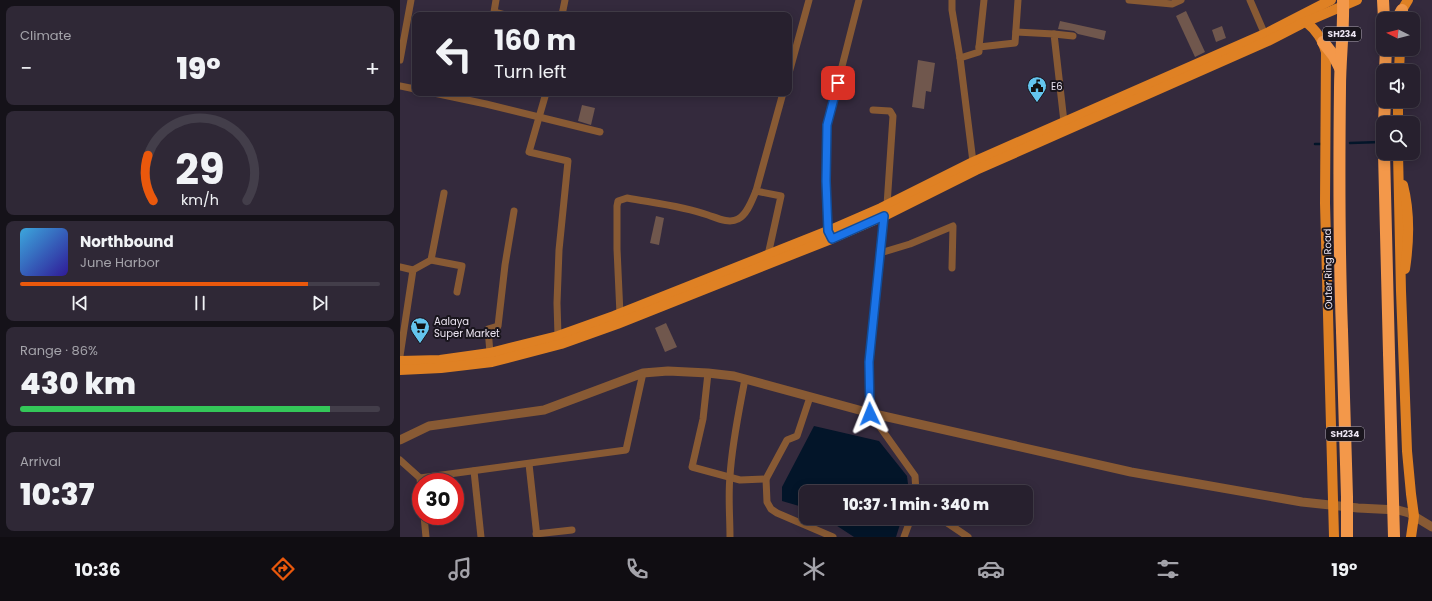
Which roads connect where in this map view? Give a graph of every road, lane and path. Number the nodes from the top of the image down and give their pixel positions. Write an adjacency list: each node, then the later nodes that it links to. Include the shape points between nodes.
1 (411, 0): 21 (street)
2 (496, 0): 17 (street)
3 (565, 0): 18 (street)
4 (809, 0): 30 (street)
5 (859, 0): 49 (street, via 827,125 826,181)
6 (952, 0): 28 (street)
7 (984, 0): 27 (street)
8 (1018, 0): 22 (street)
9 (1129, 0): 15 (street)
10 (1181, 0): 15 (street)
11 (1250, 0): 25 (street)
12 (1331, 0): 25 (main road)
13 (1357, 0): 16 (main road)
14 (1383, 0): 19 (highway)
15 (1172, 2)
16 (1343, 3): 20 (main road); 31 (highway, Outer Ring Road / SH234)
17 (494, 12)
18 (563, 12)
19 (1384, 12)
20 (1306, 22): 25 (main road); 26 (main road)
21 (411, 23): 29 (street)
22 (1016, 32): 23 (street); 27 (street, via 1015,43)
23 (1054, 34): 24 (street); 39 (street)
24 (1073, 36)
25 (1266, 37): 39 (main road); 48 (main road, via 976,170)
26 (1323, 42): 31 (highway); 77 (main road, via 1326,52 1326,242)
27 (979, 47): 28 (street, via 979,52)
28 (960, 58): 43 (street)
29 (400, 60)
30 (792, 62)
31 (1340, 68): 92 (highway, Outer Ring Road / SH234, bridge, via 1339,248)
32 (400, 86): 33 (street)
33 (412, 88)
34 (447, 96): 38 (street)
35 (545, 96): 38 (street)
36 (782, 96): 44 (street)
37 (873, 110): 46 (street, via 890,112 893,116)
38 (539, 117): 40 (street); 58 (street, via 529,152 568,161 559,250)
39 (1064, 122): 43 (main road)
40 (600, 132)
41 (1384, 160): 93 (highway, bridge)
42 (1398, 160): 78 (main road, via 1407,451)
43 (973, 162): 46 (main road)
44 (756, 191): 51 (street, via 781,196); 57 (street, via 746,212 733,221 698,211 627,198 618,201 616,250)
45 (444, 193): 52 (street)
46 (887, 205): 49 (main road)
47 (514, 211): 59 (street, via 498,326 488,329)
48 (884, 216): 49 (main road); 50 (street)
49 (830, 235): 51 (main road); 62 (main road, via 617,324 561,344 492,362)
50 (880, 253): 54 (street, via 953,226); 67 (street, via 869,362)
51 (768, 255): 57 (main road)
52 (431, 260): 55 (street); 56 (street, via 462,266)
53 (400, 267): 55 (street)
54 (952, 268)
55 (413, 270): 60 (street)
56 (457, 292)
57 (620, 314): 58 (main road)
58 (558, 336): 59 (main road)
59 (490, 354): 61 (main road, via 440,360)
60 (400, 356)
61 (400, 361)
62 (400, 370)
63 (643, 373): 64 (street); 68 (street, via 544,410 429,426); 70 (street, via 626,450)
64 (708, 373): 65 (street); 74 (street, via 703,419 692,467)
65 (746, 379): 66 (street); 74 (street, via 737,418)
66 (810, 397): 67 (street); 75 (street, via 797,436 787,440)
67 (870, 414): 76 (street, via 915,476); 77 (street, via 1131,472 1302,502)
68 (400, 440)
69 (400, 460): 72 (street)
70 (529, 464): 71 (street); 84 (street)
71 (474, 471): 73 (street); 86 (street)
72 (414, 473)
73 (459, 473)
74 (730, 478): 75 (street); 87 (street)
75 (766, 479): 88 (street, via 767,502 774,511)
76 (916, 485)
77 (1334, 505): 78 (street, via 1398,510); 91 (main road)
78 (1414, 516): 82 (street); 94 (main road)
79 (425, 525): 85 (street)
80 (909, 525): 89 (street)
81 (950, 525): 90 (street)
82 (1432, 527)
83 (572, 530): 84 (street)
84 (536, 536)
85 (426, 537)
86 (481, 537)
87 (730, 537)
88 (833, 537)
89 (904, 537)
90 (968, 537)
91 (1334, 537)
92 (1347, 537)
93 (1394, 537)
94 (1411, 537)

